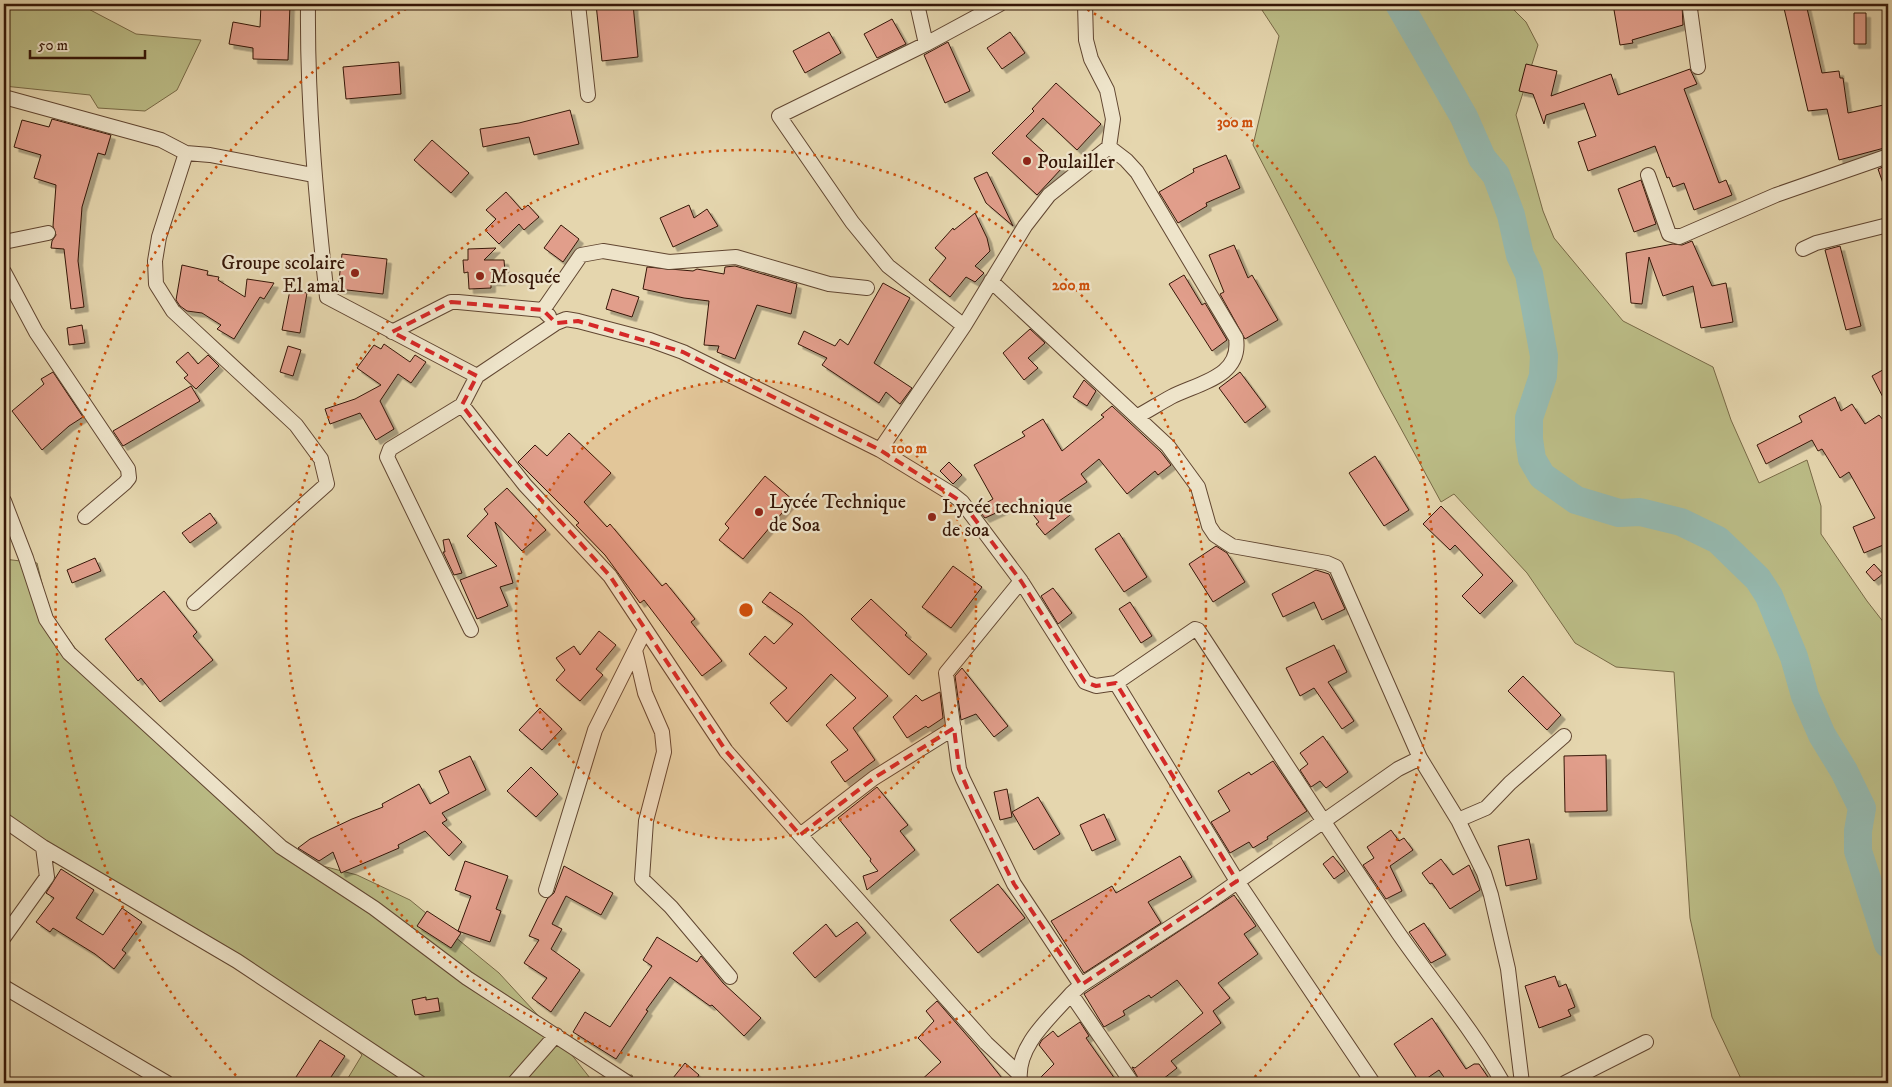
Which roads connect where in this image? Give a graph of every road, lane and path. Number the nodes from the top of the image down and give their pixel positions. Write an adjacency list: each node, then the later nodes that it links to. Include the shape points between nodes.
1 (308, 4): 14 (street)
2 (578, 4): 9 (street)
3 (916, 4): 7 (street)
4 (1000, 4): 7 (street)
5 (1085, 4): 11 (street, via 1086,40 1091,59 1107,90 1113,119)
6 (1693, 4): 8 (street, via 1690,9)
7 (926, 44): 25 (street, via 779,116 852,222 888,266)
8 (1698, 67)
9 (588, 95)
10 (4, 97): 12 (street, via 160,140)
11 (1109, 148): 21 (street, via 1049,195 1025,226); 29 (street, via 1137,172 1236,338 1237,349 1232,362 1219,376)
12 (186, 153): 14 (street); 34 (street, via 159,237 156,284 173,311 296,425 320,459 326,484)
13 (1888, 156): 15 (street, via 1776,195 1679,237 1669,234)
14 (313, 175): 26 (street, via 326,297)
15 (1648, 175)
16 (1888, 225): 19 (street)
17 (48, 233): 18 (street)
18 (4, 242)
19 (1803, 249)
20 (4, 272): 32 (street, via 36,332 128,470 129,478 125,483)
21 (992, 281): 25 (street); 29 (street)
22 (867, 288): 23 (street, via 829,284 736,257 669,262 603,251 581,255)
23 (543, 310): 24 (street); 26 (street, via 452,302)
24 (556, 323): 27 (street); 30 (street, via 578,321 682,352)
25 (964, 326): 30 (street)
26 (392, 332): 27 (street)
27 (477, 376): 28 (street)
28 (462, 405): 35 (street, via 390,449 387,457); 36 (street, via 526,485 610,576)
29 (1138, 416): 41 (street, via 1191,475 1215,535 1232,546 1336,567)
30 (880, 450): 33 (street, via 962,502)
31 (4, 501): 53 (street, via 46,619 69,654 281,847 374,908 467,978)
32 (85, 518)
33 (1021, 581): 38 (street, via 1085,682 1096,686); 39 (street, via 946,673)
34 (194, 603)
35 (471, 630)
36 (645, 630): 37 (street); 45 (street, via 726,751)
37 (635, 650): 48 (street, via 595,730); 50 (street, via 646,693 662,732 664,752 646,821 642,879 671,907)
38 (1116, 683): 44 (street, via 1197,629); 47 (street)
39 (954, 728): 45 (street, via 874,778); 52 (street, via 959,768 977,811 1014,884)
40 (1564, 736): 43 (street, via 1486,808)
41 (1420, 758): 43 (street); 44 (street, via 1398,769)
42 (4, 820): 46 (street)
43 (1458, 820): 63 (street, via 1491,895 1508,969)
44 (1323, 822): 47 (street); 62 (street, via 1404,941 1482,1046)
45 (800, 836): 55 (street)
46 (43, 847): 49 (street, via 47,877); 57 (street, via 237,961)
47 (1237, 881): 52 (street); 61 (street)
48 (546, 890)
49 (4, 937)
50 (730, 977)
51 (4, 987): 56 (street)
52 (1076, 990): 55 (street, via 1026,1047); 60 (street)
53 (556, 1035): 58 (street); 59 (street)
54 (1646, 1042): 64 (street)
55 (1019, 1078)
56 (167, 1083)
57 (420, 1083)
58 (514, 1083)
59 (628, 1083)
60 (1132, 1083)
61 (1373, 1083)
62 (1504, 1083)
63 (1522, 1083)
64 (1565, 1083)

